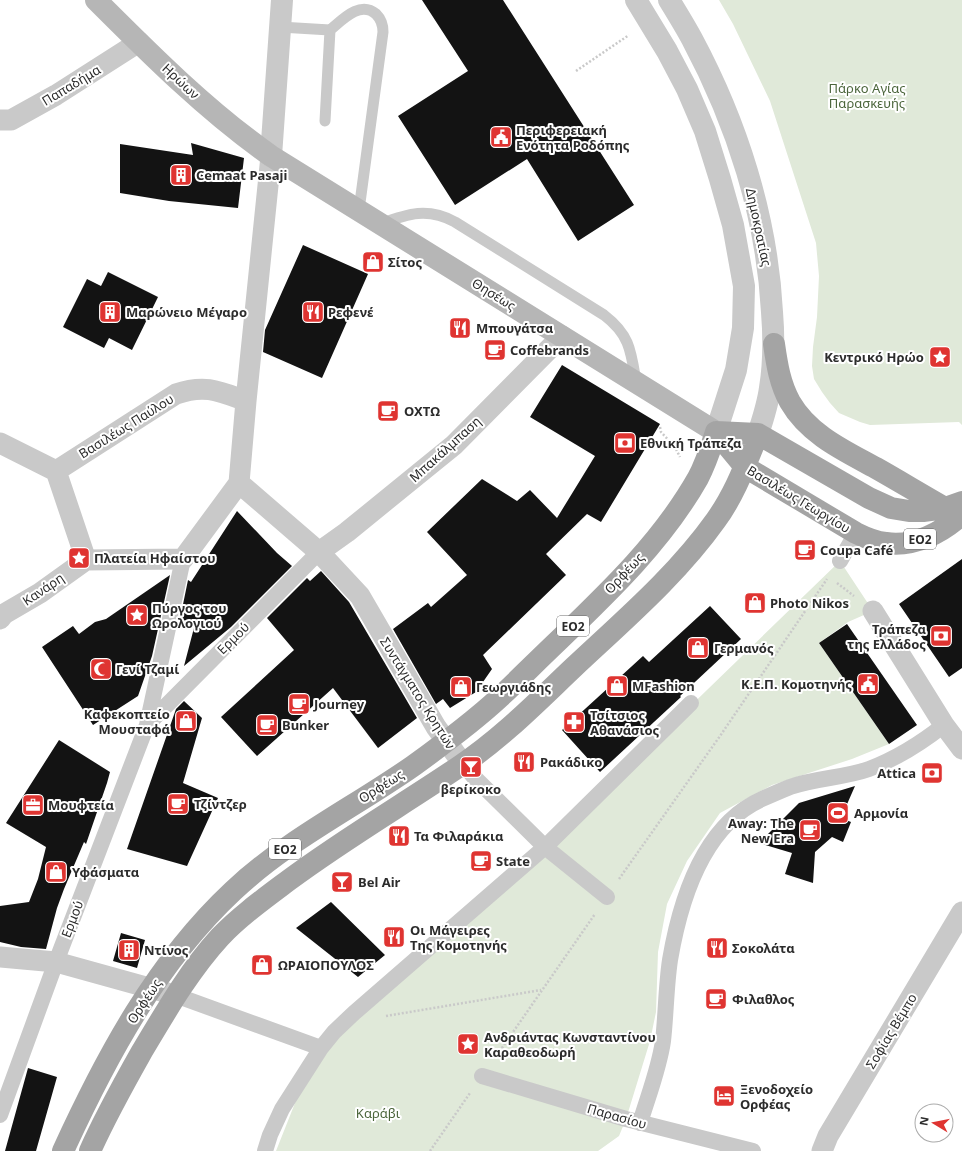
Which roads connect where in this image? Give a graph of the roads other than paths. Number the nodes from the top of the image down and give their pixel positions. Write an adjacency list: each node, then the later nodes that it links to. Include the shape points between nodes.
1 (96, 0): 7 (main road, Ηρώων)
2 (282, 0): 5 (street)
3 (636, 0): 17 (street, via 668,51 705,132 732,225 744,286 743,328 736,370)
4 (669, 0): 14 (street, Δημοκρατίας, via 692,38 721,98 744,159 760,221 771,281)
5 (280, 27): 6 (lane); 10 (street)
6 (330, 30): 9 (lane); 11 (lane, via 356,9 365,8 377,15 383,27)
7 (139, 42): 8 (street, Παπαδήμα, via 56,95 10,120); 10 (main road, Ηρώων, via 197,97)
8 (0, 120)
9 (325, 121)
10 (271, 156): 11 (main road, Θησέως); 16 (street)
11 (359, 210): 12 (main road, Θησέως)
12 (380, 224): 13 (main road, Θησέως); 15 (lane, via 426,213 446,217 462,226 620,328 630,346)
13 (562, 336): 15 (main road, Θησέως); 25 (street, Μπακάλμπαση, via 454,445)
14 (774, 344): 18 (street, Δημοκρατίας, via 770,387); 23 (main road, via 782,386 791,403 812,429 843,450)
15 (636, 382): 17 (main road, Θησέως)
16 (246, 401): 21 (street, Βασιλέως Παύλου, via 205,388 186,390); 22 (street)
17 (716, 432): 18 (main road, ΕΟ2); 20 (main road, Βασιλέως Γεωργίου / ΕΟ2); 34 (main road, Ορφέως / ΕΟ2, via 709,454 686,498 643,554 596,604 499,698)
18 (758, 434): 20 (main road, Δημοκρατίας / ΕΟ2); 23 (main road, ΕΟ2, via 891,508 923,511)
19 (0, 443): 21 (street)
20 (745, 467): 24 (main road, Βασιλέως Γεωργίου / ΕΟ2); 35 (main road, Ορφέως / ΕΟ2, via 717,518 659,586 516,721)
21 (56, 471): 27 (street)
22 (239, 482): 25 (street, Συντάγματος Κρητών); 26 (street)
23 (956, 508): 24 (main road, Βασιλέως Γεωργίου / ΕΟ2, via 937,533 918,540 900,544 885,543)
24 (856, 533): 28 (street)
25 (320, 552): 32 (street, Ερμού); 34 (street, Συντάγματος Κρητών, via 360,596)
26 (183, 559): 27 (street); 32 (street, Ερμού)
27 (86, 560): 30 (street, Κανάρη)
28 (840, 561)
29 (873, 610): 33 (street)
30 (0, 619)
31 (691, 703): 36 (street)
32 (147, 724): 40 (street, Ερμού)
33 (956, 737): 46 (street, via 920,743 868,769 790,787 734,816 715,837 699,863 678,924 670,961 663,1043)
34 (446, 741): 35 (street, Συντάγματος Κρητών); 41 (main road, Ορφέως / ΕΟ2, via 410,768 269,860 233,891 200,926)
35 (463, 764): 36 (street, Συντάγματος Κρητών); 42 (main road, Ορφέως / ΕΟ2, via 316,860 252,907 220,937)
36 (545, 847): 37 (street, Συντάγματος Κρητών); 43 (street, via 354,1013)
37 (607, 896)
38 (962, 912): 51 (street, Σοφίας Βέμπο, via 828,1136)
39 (0, 956): 40 (street)
40 (56, 962): 41 (street); 45 (street, Ερμού)
41 (152, 988): 42 (street); 47 (main road, Ορφέως / ΕΟ2, via 98,1079)
42 (175, 996): 43 (street); 48 (main road, Ορφέως / ΕΟ2, via 114,1102)
43 (321, 1048): 49 (street, via 282,1109)
44 (482, 1076): 46 (street, Παρασίου)
45 (0, 1115)
46 (640, 1123): 50 (street, Παρασίου)
47 (63, 1151)
48 (90, 1151)
49 (265, 1151)
50 (754, 1151)
51 (822, 1151)

